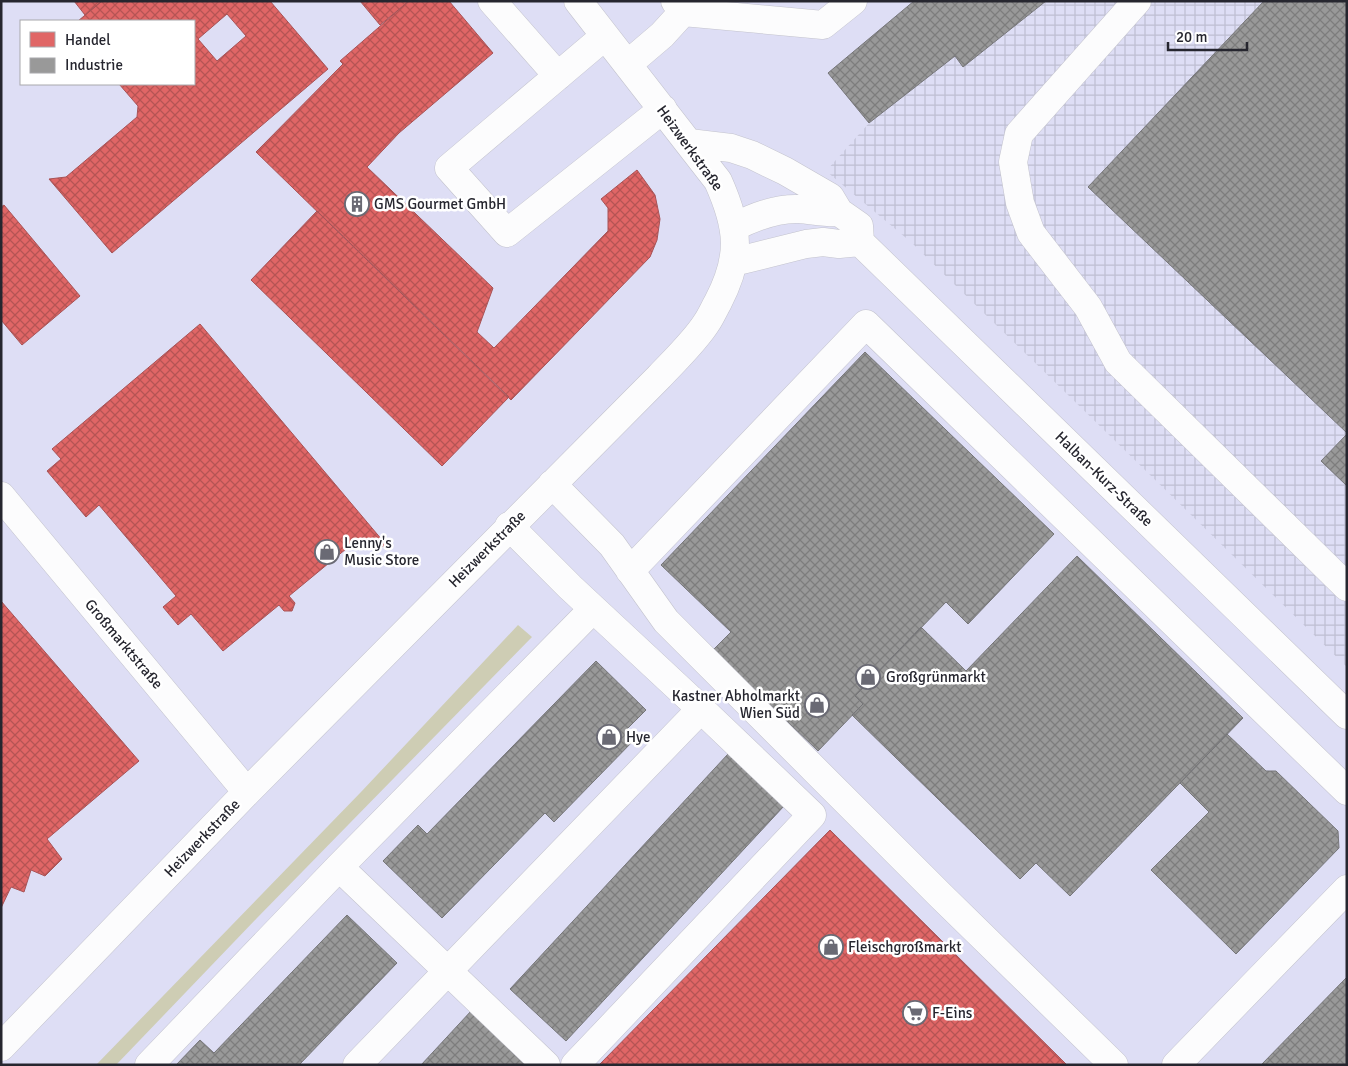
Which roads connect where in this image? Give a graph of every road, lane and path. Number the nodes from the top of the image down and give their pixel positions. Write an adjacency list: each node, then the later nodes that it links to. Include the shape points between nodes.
1 (492, 1): 8 (street)
2 (578, 1): 6 (street, Heizwerkstraße)
3 (853, 1): 5 (street, via 823,25)
4 (1137, 1): 19 (street, via 1019,134 1013,162 1020,203 1031,233 1088,307 1118,362)
5 (679, 6): 7 (street, via 662,35)
6 (605, 36): 7 (street, Heizwerkstraße); 8 (street)
7 (628, 64): 9 (street, Heizwerkstraße)
8 (558, 76): 9 (street, via 448,168 507,233)
9 (663, 110): 10 (street, Heizwerkstraße)
10 (689, 143): 11 (street, Halban-Kurz-Straße, via 731,148 752,155 830,197); 12 (street, Heizwerkstraße, via 718,181)
11 (839, 212): 12 (street, via 774,211); 13 (street, Halban-Kurz-Straße, via 859,226)
12 (734, 227): 14 (street, Heizwerkstraße)
13 (860, 242): 14 (street, via 806,244); 22 (street, Halban-Kurz-Straße)
14 (734, 262): 15 (street, Heizwerkstraße, via 707,323 659,377)
15 (552, 484): 17 (street, Heizwerkstraße); 18 (street, via 612,545)
16 (1, 496): 24 (street, Großmarktstraße)
17 (509, 526): 20 (street); 24 (street, Heizwerkstraße)
18 (630, 570): 23 (street, via 866,324); 33 (street, via 666,621)
19 (1347, 587)
20 (593, 609): 21 (street); 25 (street)
21 (701, 709): 27 (street); 32 (street, via 812,815)
22 (1347, 716)
23 (1347, 791)
24 (247, 792): 28 (street, Heizwerkstraße)
25 (339, 867): 27 (street); 29 (street)
26 (1347, 889): 34 (street)
27 (448, 970): 30 (street); 31 (street)
28 (1, 1047)
29 (150, 1065)
30 (357, 1065)
31 (546, 1065)
32 (575, 1065)
33 (1114, 1065)
34 (1176, 1065)

